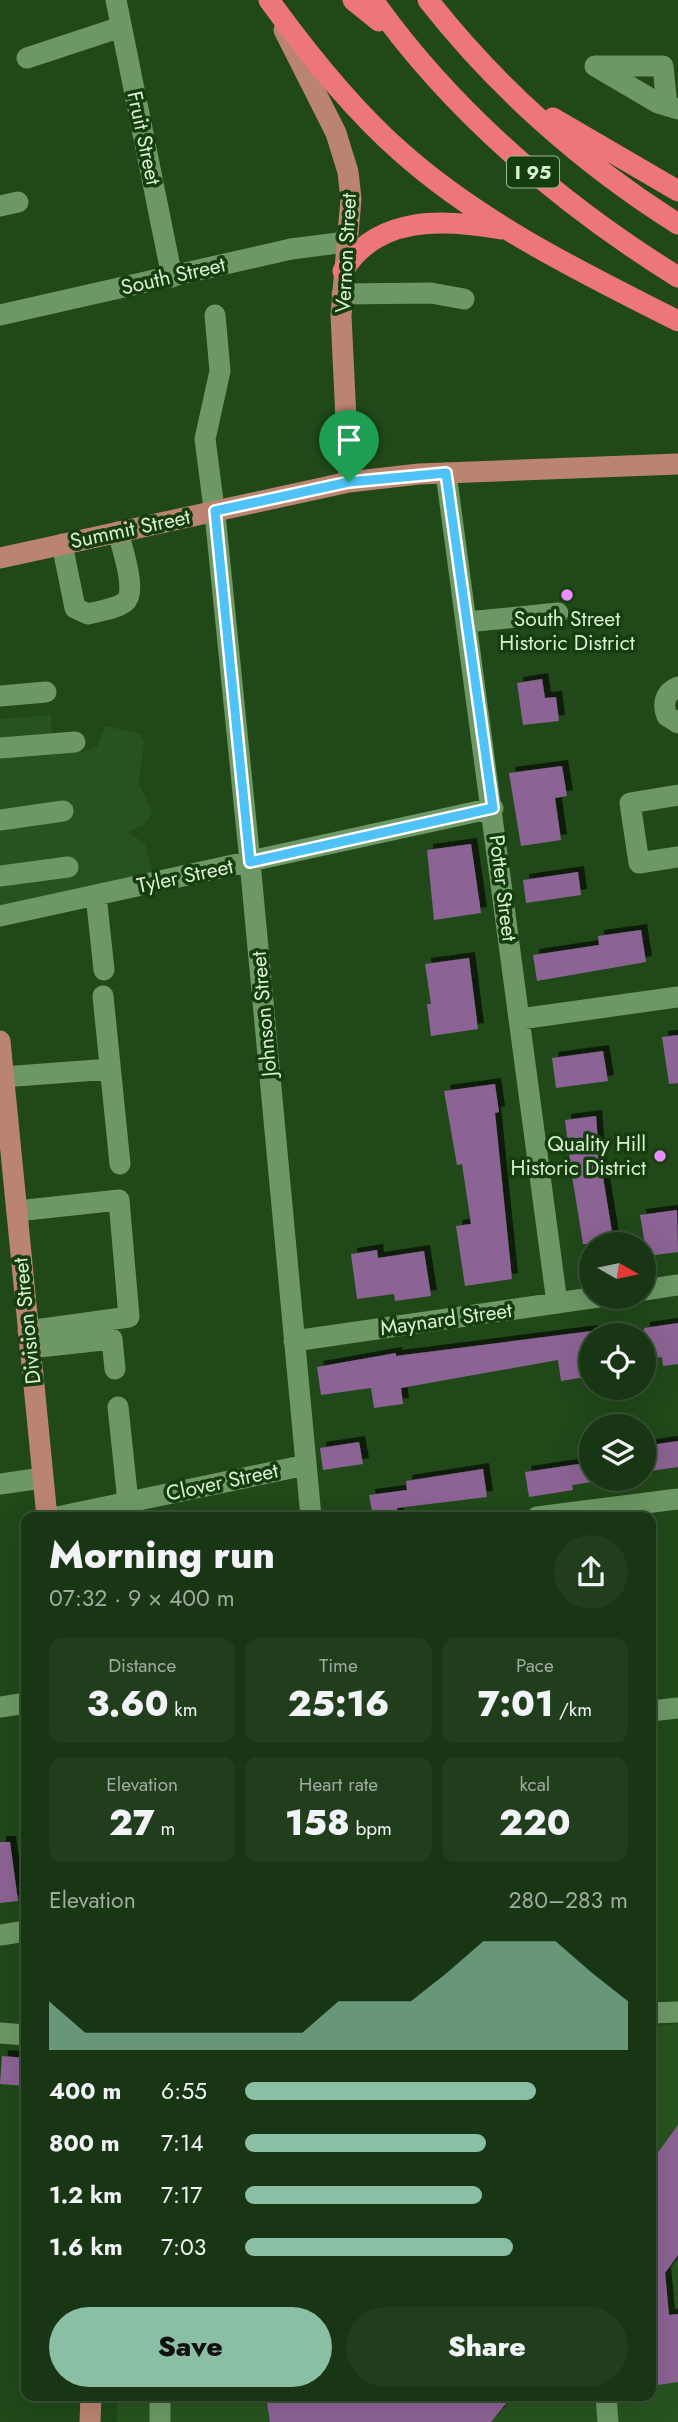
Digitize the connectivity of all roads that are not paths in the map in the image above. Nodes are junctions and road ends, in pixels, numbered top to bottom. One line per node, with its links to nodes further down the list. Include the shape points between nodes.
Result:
1 (116, 0): 6 (street, Fruit Street)
2 (268, 0): 12 (highway, via 377,130 443,186); 13 (main road, Vernon Street, via 341,144 351,199)
3 (353, 0): 7 (highway)
4 (373, 0): 7 (highway, I 95)
5 (428, 0): 9 (highway, I 95)
6 (121, 27): 8 (street); 15 (street, Fruit Street)
7 (408, 45): 16 (highway, I 95, via 522,162 606,229)
8 (27, 58)
9 (522, 102): 10 (highway); 11 (highway, I 95, via 592,163)
10 (678, 191)
11 (678, 224)
12 (510, 230): 14 (highway, via 447,222 402,227 366,243); 21 (highway)
13 (346, 242): 14 (main road, Vernon Street); 15 (street, South Street, via 291,249)
14 (343, 271): 17 (main road, Vernon Street)
15 (172, 277): 19 (street, South Street)
16 (678, 277)
17 (342, 294): 18 (street, via 431,293); 24 (main road, Vernon Street)
18 (464, 299)
19 (0, 316)
20 (215, 316): 25 (street, Johnson Street, via 219,371 205,439)
21 (678, 321)
22 (678, 464): 23 (main road, Summit Street)
23 (446, 473): 24 (main road, Summit Street); 30 (street, Potter Street)
24 (349, 482): 25 (main road, Summit Street)
25 (215, 511): 26 (main road, Summit Street); 42 (street, Johnson Street)
26 (118, 532): 27 (main road, Summit Street); 27 (street, via 130,596 126,602 88,614 75,608)
27 (62, 544): 28 (main road, Summit Street)
28 (0, 558)
29 (558, 613): 30 (street)
30 (467, 621): 38 (street, Potter Street)
31 (678, 687): 34 (street, via 668,693 664,704 667,716)
32 (46, 692): 33 (street)
33 (0, 696)
34 (678, 723)
35 (75, 742): 36 (street)
36 (0, 748)
37 (678, 795): 41 (street, via 630,803 639,863)
38 (493, 808): 42 (street, Tyler Street); 50 (street, Potter Street)
39 (63, 811): 40 (street)
40 (0, 820)
41 (678, 857)
42 (250, 862): 45 (street, Tyler Street); 61 (street, Johnson Street)
43 (68, 867): 44 (street)
44 (0, 876)
45 (96, 895): 46 (street, Tyler Street); 47 (street)
46 (0, 916)
47 (104, 970)
48 (103, 996): 52 (street)
49 (678, 997): 50 (street)
50 (520, 1020): 59 (street, Potter Street)
51 (0, 1041): 53 (main road, Division Street)
52 (110, 1069): 53 (street); 54 (street)
53 (3, 1077): 55 (main road, Division Street)
54 (120, 1164)
55 (16, 1211): 60 (main road, Division Street); 60 (street, via 119,1200 129,1317)
56 (678, 1285): 57 (street)
57 (656, 1288)
58 (579, 1300): 59 (street, Maynard Street)
59 (557, 1303): 61 (street, Maynard Street)
60 (29, 1340): 62 (street, via 112,1339); 65 (main road, Division Street)
61 (294, 1341): 64 (street, Johnson Street)
62 (115, 1369)
63 (118, 1407): 68 (street)
64 (306, 1465): 68 (street, Clover Street); 71 (street, Johnson Street)
65 (42, 1478): 66 (street); 69 (main road, Division Street)
66 (0, 1484)
67 (678, 1499): 72 (street)
68 (128, 1502): 70 (street, Clover Street)
69 (46, 1512)
70 (81, 1512)
71 (311, 1512)
72 (576, 1512)
73 (21, 1704): 74 (street)
74 (0, 1707)
75 (678, 1708): 76 (street)
76 (656, 1710)
77 (21, 1932): 78 (street)
78 (0, 1935)
79 (678, 2012): 80 (street)
80 (656, 2013)
81 (0, 2033): 82 (street)
82 (21, 2035)
83 (91, 2401): 86 (main road)
84 (160, 2401): 87 (street)
85 (606, 2401): 88 (street)
86 (90, 2422)
87 (160, 2422)
88 (608, 2422)

